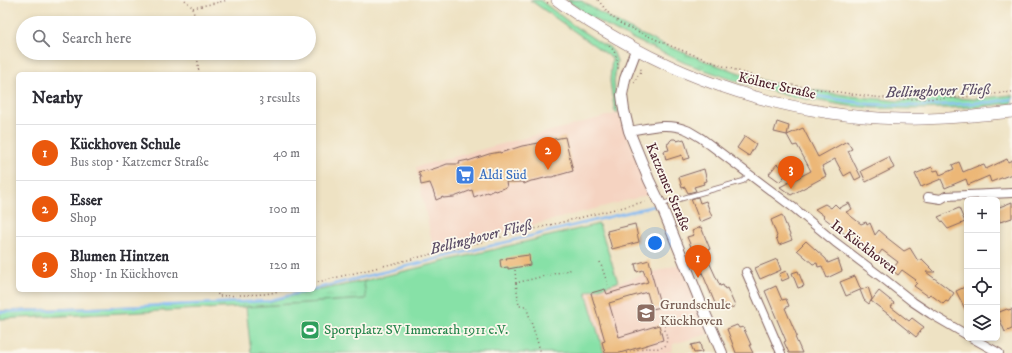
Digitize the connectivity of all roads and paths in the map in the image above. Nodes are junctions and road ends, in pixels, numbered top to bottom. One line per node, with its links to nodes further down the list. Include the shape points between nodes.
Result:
1 (185, 0): 6 (path)
2 (228, 0): 6 (path)
3 (544, 0): 5 (path)
4 (598, 0): 13 (path, via 610,15 622,24 678,49 772,82 895,99 957,98)
5 (553, 2): 9 (main road, Kölner Straße, via 566,7)
6 (193, 8): 7 (path)
7 (194, 16)
8 (606, 44): 12 (path, via 618,58)
9 (636, 50): 14 (main road, Kölner Straße, via 728,90 762,100 824,112 902,119); 15 (street, Katzemer Straße, via 624,79 622,95)
10 (198, 60): 11 (path)
11 (199, 72)
12 (618, 73)
13 (1012, 92)
14 (1012, 112)
15 (629, 131): 16 (street, In Kückhoven, via 661,126 687,130); 19 (street, Katzemer Straße)
16 (750, 175): 19 (lane, via 742,181); 30 (street, In Kückhoven, via 914,302)
17 (1012, 193): 18 (street, via 946,196 941,199)
18 (928, 197)
19 (659, 202): 24 (path); 34 (street, Katzemer Straße)
20 (600, 262): 26 (path)
21 (573, 269): 25 (path)
22 (515, 270): 25 (path)
23 (746, 272): 35 (street)
24 (316, 282)
25 (516, 283): 32 (path, via 519,306 526,306)
26 (608, 285)
27 (217, 292): 28 (path, via 218,296)
28 (274, 292)
29 (661, 316): 33 (path, via 667,337 666,344 656,349 646,348)
30 (964, 334)
31 (977, 341): 36 (street)
32 (541, 353)
33 (626, 353)
34 (722, 353)
35 (781, 353)
36 (999, 353)

